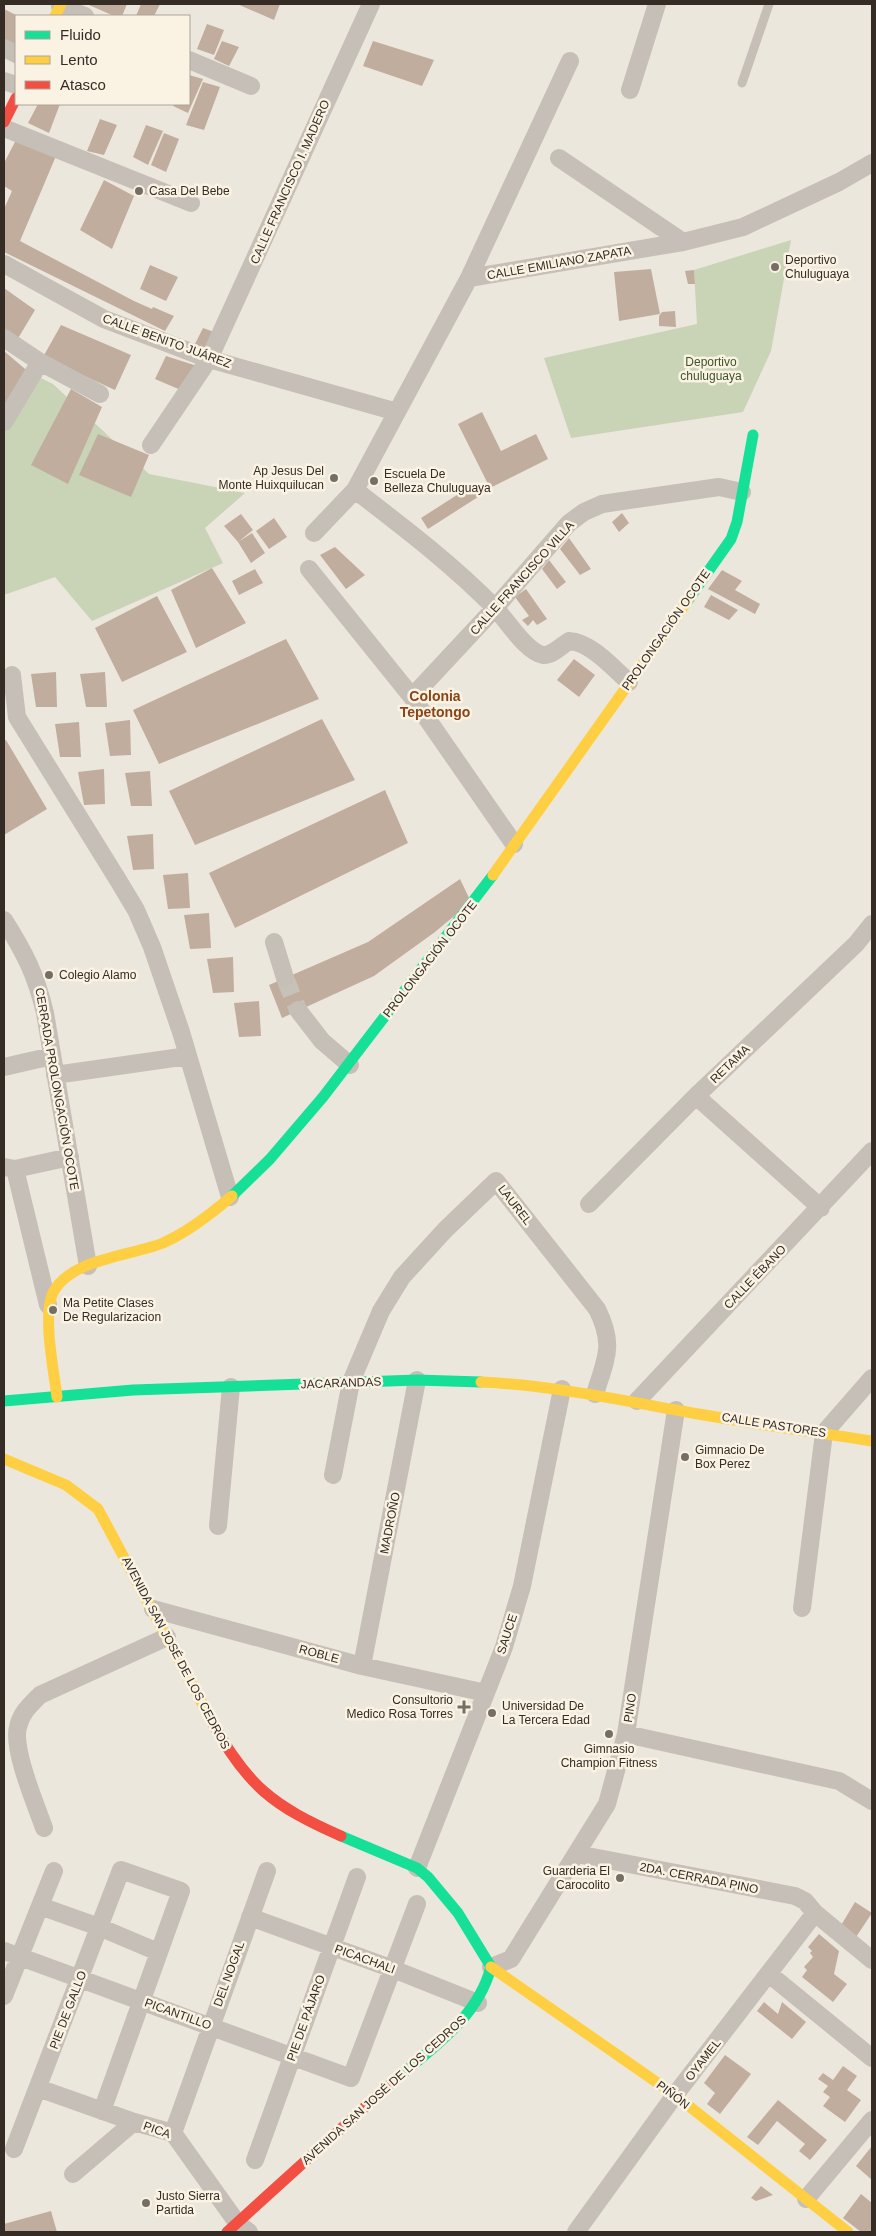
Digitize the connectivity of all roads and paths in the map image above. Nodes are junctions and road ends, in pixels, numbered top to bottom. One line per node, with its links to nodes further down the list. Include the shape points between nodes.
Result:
1 (371, 4): 20 (street, CALLE FRANCISCO I. MADERO)
2 (657, 4): 10 (street)
3 (769, 4): 8 (lane)
4 (58, 7): 5 (street)
5 (82, 15)
6 (190, 60): 9 (street)
7 (570, 61): 18 (street)
8 (742, 83)
9 (251, 86)
10 (630, 90)
11 (15, 100): 12 (street)
12 (5, 119): 15 (street)
13 (559, 158): 16 (street)
14 (872, 163): 16 (street, CALLE EMILIANO ZAPATA, via 743,227)
15 (191, 203)
16 (683, 242): 18 (street, CALLE EMILIANO ZAPATA)
17 (4, 264): 20 (street, CALLE BENITO JUÁREZ, via 104,319)
18 (469, 278): 23 (street, CALLE EMILIANO ZAPATA)
19 (4, 338): 21 (street)
20 (209, 359): 23 (street, CALLE BENITO JUÁREZ); 26 (street, CALLE FRANCISCO I. MADERO)
21 (40, 362): 22 (street); 24 (street)
22 (100, 394)
23 (397, 412): 27 (street, CALLE EMILIANO ZAPATA)
24 (4, 422)
25 (753, 435): 28 (street, PROLONGACIÓN OCOTE)
26 (152, 445)
27 (356, 490): 29 (street, CALLE EMILIANO ZAPATA); 31 (street, via 418,538)
28 (742, 492): 31 (street, CALLE FRANCISCO VILLA, via 719,487 602,504 584,512 569,523); 33 (street, PROLONGACIÓN OCOTE, via 731,539)
29 (314, 533)
30 (309, 569): 34 (street)
31 (495, 608): 33 (street, via 534,651 544,655 569,641 578,641); 34 (street, CALLE FRANCISCO VILLA)
32 (12, 675): 43 (street, via 17,717 136,910 152,947)
33 (629, 682): 35 (street, PROLONGACIÓN OCOTE)
34 (412, 697): 35 (street)
35 (514, 844): 44 (street, PROLONGACIÓN OCOTE, via 479,896)
36 (4, 920): 39 (street, CERRADA PROLONGACIÓN OCOTE)
37 (872, 924): 47 (street, RETAMA, via 856,944)
38 (274, 942): 40 (street)
39 (12, 949): 42 (street, CERRADA PROLONGACIÓN OCOTE, via 38,983)
40 (285, 978)
41 (298, 1010): 44 (street, via 322,1041)
42 (52, 1056): 45 (street); 46 (street, CERRADA PROLONGACIÓN OCOTE)
43 (188, 1056): 46 (street); 51 (street)
44 (350, 1066): 51 (street, PROLONGACIÓN OCOTE, via 270,1158)
45 (4, 1067)
46 (55, 1075): 49 (street, CERRADA PROLONGACIÓN OCOTE)
47 (696, 1096): 52 (street, RETAMA); 53 (street)
48 (872, 1151): 53 (street, CALLE ÉBANO)
49 (70, 1157): 50 (street); 54 (street, CERRADA PROLONGACIÓN OCOTE)
50 (9, 1168): 55 (street)
51 (230, 1198): 54 (street, PROLONGACIÓN OCOTE, via 189,1229 161,1243)
52 (590, 1204)
53 (820, 1208): 64 (street, CALLE ÉBANO)
54 (88, 1266): 55 (street, PROLONGACIÓN OCOTE, via 58,1285)
55 (48, 1306): 62 (street)
56 (872, 1378): 66 (street)
57 (417, 1380): 58 (street, JACARANDAS); 60 (street, JACARANDAS); 74 (street, MADROÑO)
58 (351, 1382): 59 (street, JACARANDAS); 61 (street, LAUREL, via 381,1311 402,1277 496,1181 598,1309 606,1326 608,1349); 69 (street)
59 (231, 1387): 62 (street, JACARANDAS, via 132,1390); 70 (street)
60 (562, 1389): 61 (street, JACARANDAS); 75 (street, SAUCE, via 522,1586)
61 (595, 1394): 64 (street, JACARANDAS)
62 (57, 1398): 63 (street, JACARANDAS)
63 (4, 1401)
64 (637, 1401): 65 (street, JACARANDAS)
65 (676, 1410): 66 (street, CALLE PASTORES); 76 (street, PINO)
66 (824, 1433): 67 (street, CALLE PASTORES); 71 (street)
67 (872, 1441)
68 (4, 1459): 72 (street, AVENIDA SAN JOSÉ DE LOS CEDROS, via 70,1485 85,1495 98,1509)
69 (333, 1475)
70 (218, 1526)
71 (802, 1608)
72 (153, 1609): 73 (street, AVENIDA SAN JOSÉ DE LOS CEDROS); 74 (street, ROBLE)
73 (167, 1637): 78 (street, via 40,1695 25,1710 17,1728 18,1749); 80 (street, AVENIDA SAN JOSÉ DE LOS CEDROS, via 228,1751 252,1782 300,1818)
74 (362, 1666): 75 (street, ROBLE)
75 (486, 1693): 80 (street, SAUCE)
76 (626, 1734): 77 (street, via 839,1781); 79 (street, PINO, via 607,1804)
77 (872, 1801)
78 (44, 1828)
79 (577, 1854): 86 (street, 2DA. CERRADA PINO, via 795,1896 805,1901); 93 (street, PINO, via 511,1958)
80 (417, 1868): 93 (street, AVENIDA SAN JOSÉ DE LOS CEDROS, via 428,1877 469,1929)
81 (54, 1871): 85 (street)
82 (267, 1871): 87 (street, DEL NOGAL)
83 (357, 1877): 89 (street, PIE DE PÁJARO)
84 (417, 1904): 94 (street)
85 (40, 1906): 88 (street); 91 (street)
86 (815, 1913): 92 (street, 2DA. CERRADA PINO); 95 (street, OYAMEL)
87 (250, 1917): 89 (street, PICACHALI); 100 (street, DEL NOGAL)
88 (99, 1927): 90 (street); 90 (street, PIE DE GALLO, via 121,1870 181,1891); 96 (street, PIE DE GALLO)
89 (331, 1947): 94 (street, PICACHALI); 101 (street, PIE DE PÁJARO)
90 (158, 1952): 98 (street)
91 (12, 1954): 96 (street, PICANTILLO); 97 (street)
92 (872, 1960)
93 (491, 1967): 99 (street, AVENIDA SAN JOSÉ DE LOS CEDROS); 104 (street, PIÑÓN)
94 (393, 1969): 99 (street, PICACHALI); 101 (street, PICANTILLO, via 351,2078)
95 (770, 1974): 102 (street); 104 (street, OYAMEL)
96 (80, 1978): 98 (street, PICANTILLO); 103 (street, PIE DE GALLO)
97 (4, 1996)
98 (141, 2001): 100 (street, PICANTILLO); 105 (street)
99 (478, 2003): 113 (street, AVENIDA SAN JOSÉ DE LOS CEDROS, via 438,2045 336,2131)
100 (210, 2026): 101 (street, PICANTILLO); 108 (street, DEL NOGAL)
101 (292, 2056): 110 (street, PIE DE PÁJARO)
102 (872, 2058)
103 (38, 2088): 105 (street, PICA); 109 (street, PIE DE GALLO)
104 (675, 2096): 112 (street, PIÑÓN); 114 (street, OYAMEL)
105 (102, 2111): 107 (street, PICA)
106 (872, 2120): 112 (street)
107 (134, 2122): 108 (street, PICA); 111 (street)
108 (173, 2133): 113 (street, PICA)
109 (14, 2149)
110 (255, 2160)
111 (73, 2174)
112 (806, 2199): 115 (street, PIÑÓN)
113 (238, 2229)
114 (576, 2232)
115 (848, 2232)

